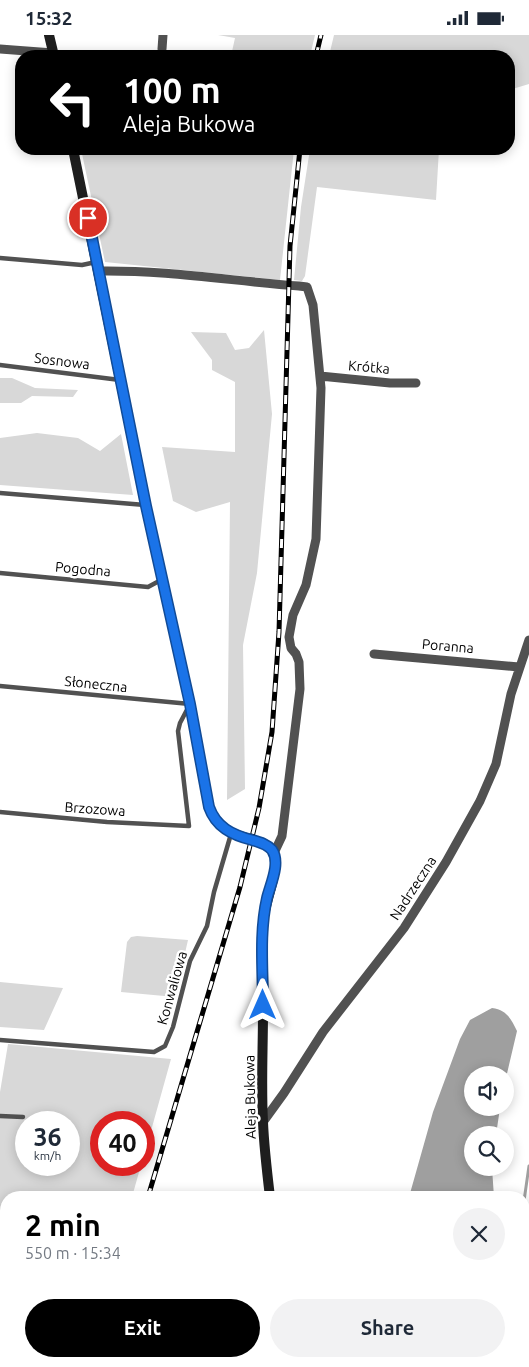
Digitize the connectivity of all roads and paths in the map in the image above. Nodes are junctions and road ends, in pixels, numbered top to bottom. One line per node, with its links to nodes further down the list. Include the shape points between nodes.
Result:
1 (49, 35): 5 (street)
2 (163, 35): 4 (street)
3 (0, 49): 6 (street)
4 (162, 49)
5 (53, 50)
6 (15, 51)
7 (74, 155): 9 (street)
8 (0, 258): 9 (lane)
9 (98, 266): 11 (street, via 307,287 313,305); 12 (street)
10 (0, 365): 12 (lane, Sosnowa)
11 (320, 376): 13 (street, Krótka); 25 (street, via 316,539 306,585 289,637 299,662 300,689 282,836)
12 (121, 380): 15 (street)
13 (416, 383)
14 (0, 493): 15 (lane)
15 (146, 506): 17 (street)
16 (0, 573): 17 (lane, Pogodna, via 148,587)
17 (162, 580): 22 (street)
18 (529, 640): 20 (street, Nadrzeczna)
19 (374, 654): 20 (street, Poranna)
20 (519, 667): 29 (street, Nadrzeczna, via 496,764 450,855 404,928 323,1033)
21 (0, 686): 22 (lane, Słoneczna)
22 (190, 704): 23 (lane, Brzozowa, via 178,731 190,826); 24 (street, via 209,807 217,822)
23 (0, 812)
24 (231, 834): 25 (street, via 265,845); 26 (lane, Konwaliowa, via 207,926 190,961 173,1027 164,1047 154,1051)
25 (274, 853): 29 (street, Aleja Bukowa, via 275,864 263,932)
26 (0, 1040)
27 (0, 1116): 28 (lane)
28 (15, 1117)
29 (263, 1122): 30 (street, Aleja Bukowa)
30 (269, 1191)

